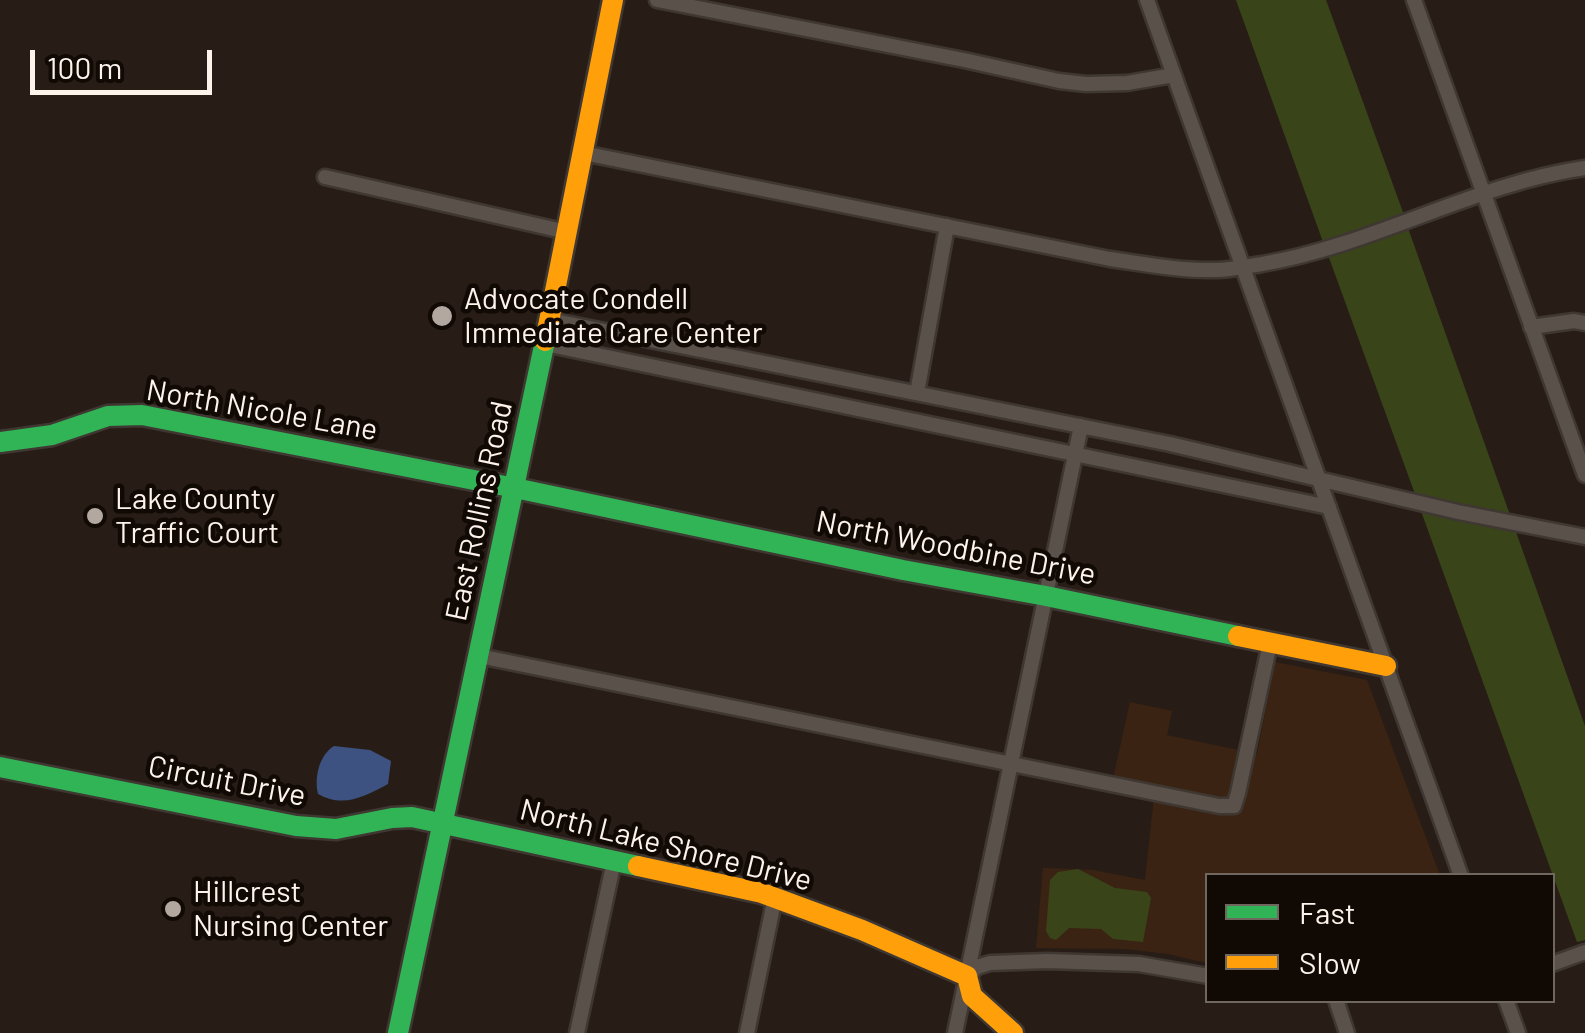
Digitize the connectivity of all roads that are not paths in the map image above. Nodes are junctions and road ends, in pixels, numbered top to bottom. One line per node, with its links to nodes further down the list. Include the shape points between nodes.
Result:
1 (613, 0): 6 (street, East Rollins Road)
2 (657, 0): 5 (street, via 1059,81 1127,83)
3 (1147, 0): 5 (street)
4 (1414, 0): 9 (street)
5 (1174, 75): 12 (street)
6 (584, 152): 10 (street); 11 (street, East Rollins Road)
7 (1585, 168): 9 (street)
8 (324, 177): 11 (street)
9 (1483, 193): 12 (street, via 1363,238); 15 (street)
10 (947, 226): 12 (street, via 1179,269); 17 (street)
11 (568, 232): 13 (street, East Rollins Road)
12 (1243, 267): 22 (street)
13 (550, 320): 16 (street, East Rollins Road); 17 (street)
14 (1585, 324): 15 (street)
15 (1532, 327): 21 (street)
16 (545, 344): 20 (street); 23 (street, East Rollins Road)
17 (916, 393): 18 (street)
18 (1080, 426): 20 (street); 22 (street)
19 (0, 442): 23 (street, North Nicole Lane, via 52,435 108,416 142,415)
20 (1074, 454): 24 (street); 26 (street)
21 (1585, 474)
22 (1318, 478): 24 (street); 25 (street)
23 (515, 488): 26 (street, North Woodbine Drive); 28 (street, East Rollins Road)
24 (1329, 508): 29 (street)
25 (1585, 537)
26 (1046, 596): 27 (street, North Woodbine Drive); 30 (street)
27 (1270, 643): 29 (street, North Woodbine Drive); 30 (street, via 1234,806)
28 (480, 656): 30 (street); 32 (street, East Rollins Road)
29 (1386, 666): 34 (street)
30 (1011, 764): 39 (street)
31 (0, 766): 32 (street, Circuit Drive, via 296,826 336,830 412,817)
32 (444, 824): 33 (street, North Lake Shore Drive); 42 (street, East Rollins Road)
33 (614, 861): 35 (street, North Lake Shore Drive); 43 (street)
34 (1461, 873)
35 (774, 897): 39 (street, North Lake Shore Drive); 44 (street)
36 (1585, 952): 37 (street)
37 (1555, 963)
38 (1205, 975): 39 (street, via 1139,964 1048,961 990,963)
39 (967, 976): 45 (street); 46 (street, via 972,996)
40 (1337, 1003): 47 (street)
41 (1507, 1003): 48 (street)
42 (398, 1033)
43 (577, 1033)
44 (747, 1033)
45 (955, 1033)
46 (1013, 1033)
47 (1347, 1033)
48 (1518, 1033)

